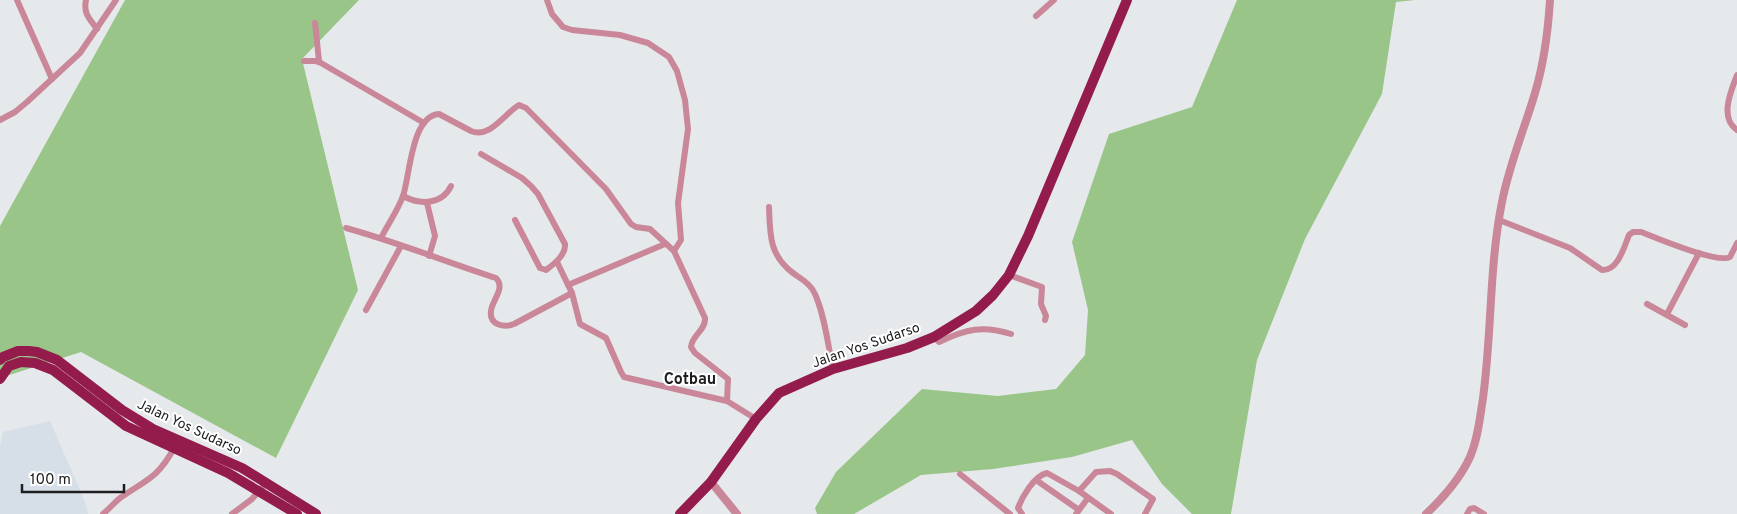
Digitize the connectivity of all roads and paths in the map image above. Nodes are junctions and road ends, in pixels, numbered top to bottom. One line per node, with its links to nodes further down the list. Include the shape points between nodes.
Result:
1 (17, 0): 14 (street)
2 (86, 0): 10 (street, via 85,12)
3 (116, 0): 10 (street)
4 (547, 0): 30 (street, via 552,14 563,27 620,35 648,43 669,58 677,71 686,100 688,129 678,203 681,240)
5 (1054, 0): 8 (street)
6 (1127, 0): 34 (highway, Jalan Yos Sudarso)
7 (1550, 0): 24 (street, via 1543,60 1508,176)
8 (1036, 16)
9 (315, 23): 12 (street)
10 (97, 29): 14 (street, via 80,53)
11 (304, 61): 12 (street)
12 (319, 61): 16 (street)
13 (1737, 75): 17 (street, via 1728,117)
14 (52, 79): 15 (street, via 21,108)
15 (0, 120)
16 (424, 123): 20 (street, via 416,140); 28 (street, via 429,117 439,114 477,134 488,130 517,105 522,105 606,189 631,224 650,230)
17 (1737, 130)
18 (481, 154): 33 (street, via 522,178 538,194 566,244)
19 (451, 186): 21 (street, via 446,196)
20 (403, 196): 21 (street); 26 (street)
21 (427, 203): 32 (street, via 435,236)
22 (769, 207): 45 (street, via 772,247 785,266 807,283 815,294)
23 (515, 220): 33 (street, via 540,268 546,270)
24 (1499, 220): 31 (street, via 1570,248 1602,270 1614,265 1629,235 1637,232); 67 (street, via 1485,378 1475,441 1458,477)
25 (346, 228): 26 (street)
26 (381, 238): 29 (street)
27 (1737, 242): 31 (street, via 1727,259)
28 (666, 244): 30 (street); 35 (street)
29 (401, 246): 32 (street); 38 (street)
30 (674, 251): 47 (street, via 705,318 704,327 692,340 691,347 728,379)
31 (1699, 253): 39 (street)
32 (428, 256): 36 (street, via 498,280 499,291 491,311 500,326 514,324)
33 (557, 262): 35 (street)
34 (1009, 275): 40 (street, via 1042,287 1041,304); 43 (highway, Jalan Yos Sudarso, via 976,311)
35 (568, 285): 36 (street)
36 (572, 293): 47 (street, via 580,324 606,338 624,377)
37 (1647, 304): 39 (street)
38 (366, 310)
39 (1667, 314): 41 (street)
40 (1045, 320)
41 (1685, 325)
42 (1011, 334): 43 (street, via 982,329 939,342)
43 (934, 337): 45 (highway, Jalan Yos Sudarso)
44 (0, 360): 53 (highway, Jalan Yos Sudarso, via 3,356 29,350 57,360 122,410 153,429 235,464)
45 (833, 369): 48 (highway, Jalan Yos Sudarso, via 779,393)
46 (0, 379): 49 (highway, Jalan Yos Sudarso, via 14,363 35,363 52,370 116,420)
47 (728, 401): 48 (street)
48 (756, 419): 52 (highway, Jalan Yos Sudarso)
49 (174, 448): 53 (highway, Jalan Yos Sudarso); 57 (street, via 152,478 119,499)
50 (960, 474): 63 (street)
51 (1036, 480): 54 (street, via 1047,472); 56 (street); 64 (street, via 1018,506)
52 (711, 482): 61 (highway, Jalan Yos Sudarso); 62 (street)
53 (262, 487): 58 (street); 59 (highway, Jalan Yos Sudarso); 60 (highway, Jalan Yos Sudarso)
54 (1079, 491): 55 (street); 66 (street, via 1096,472 1110,471 1153,499)
55 (1088, 498): 56 (street); 65 (street)
56 (1077, 512)
57 (103, 514)
58 (232, 514)
59 (296, 514)
60 (316, 514)
61 (680, 514)
62 (737, 514)
63 (1010, 514)
64 (1022, 514)
65 (1111, 514)
66 (1144, 514)
67 (1426, 514)
68 (1467, 514): 69 (street, via 1474,508)
69 (1484, 514)

